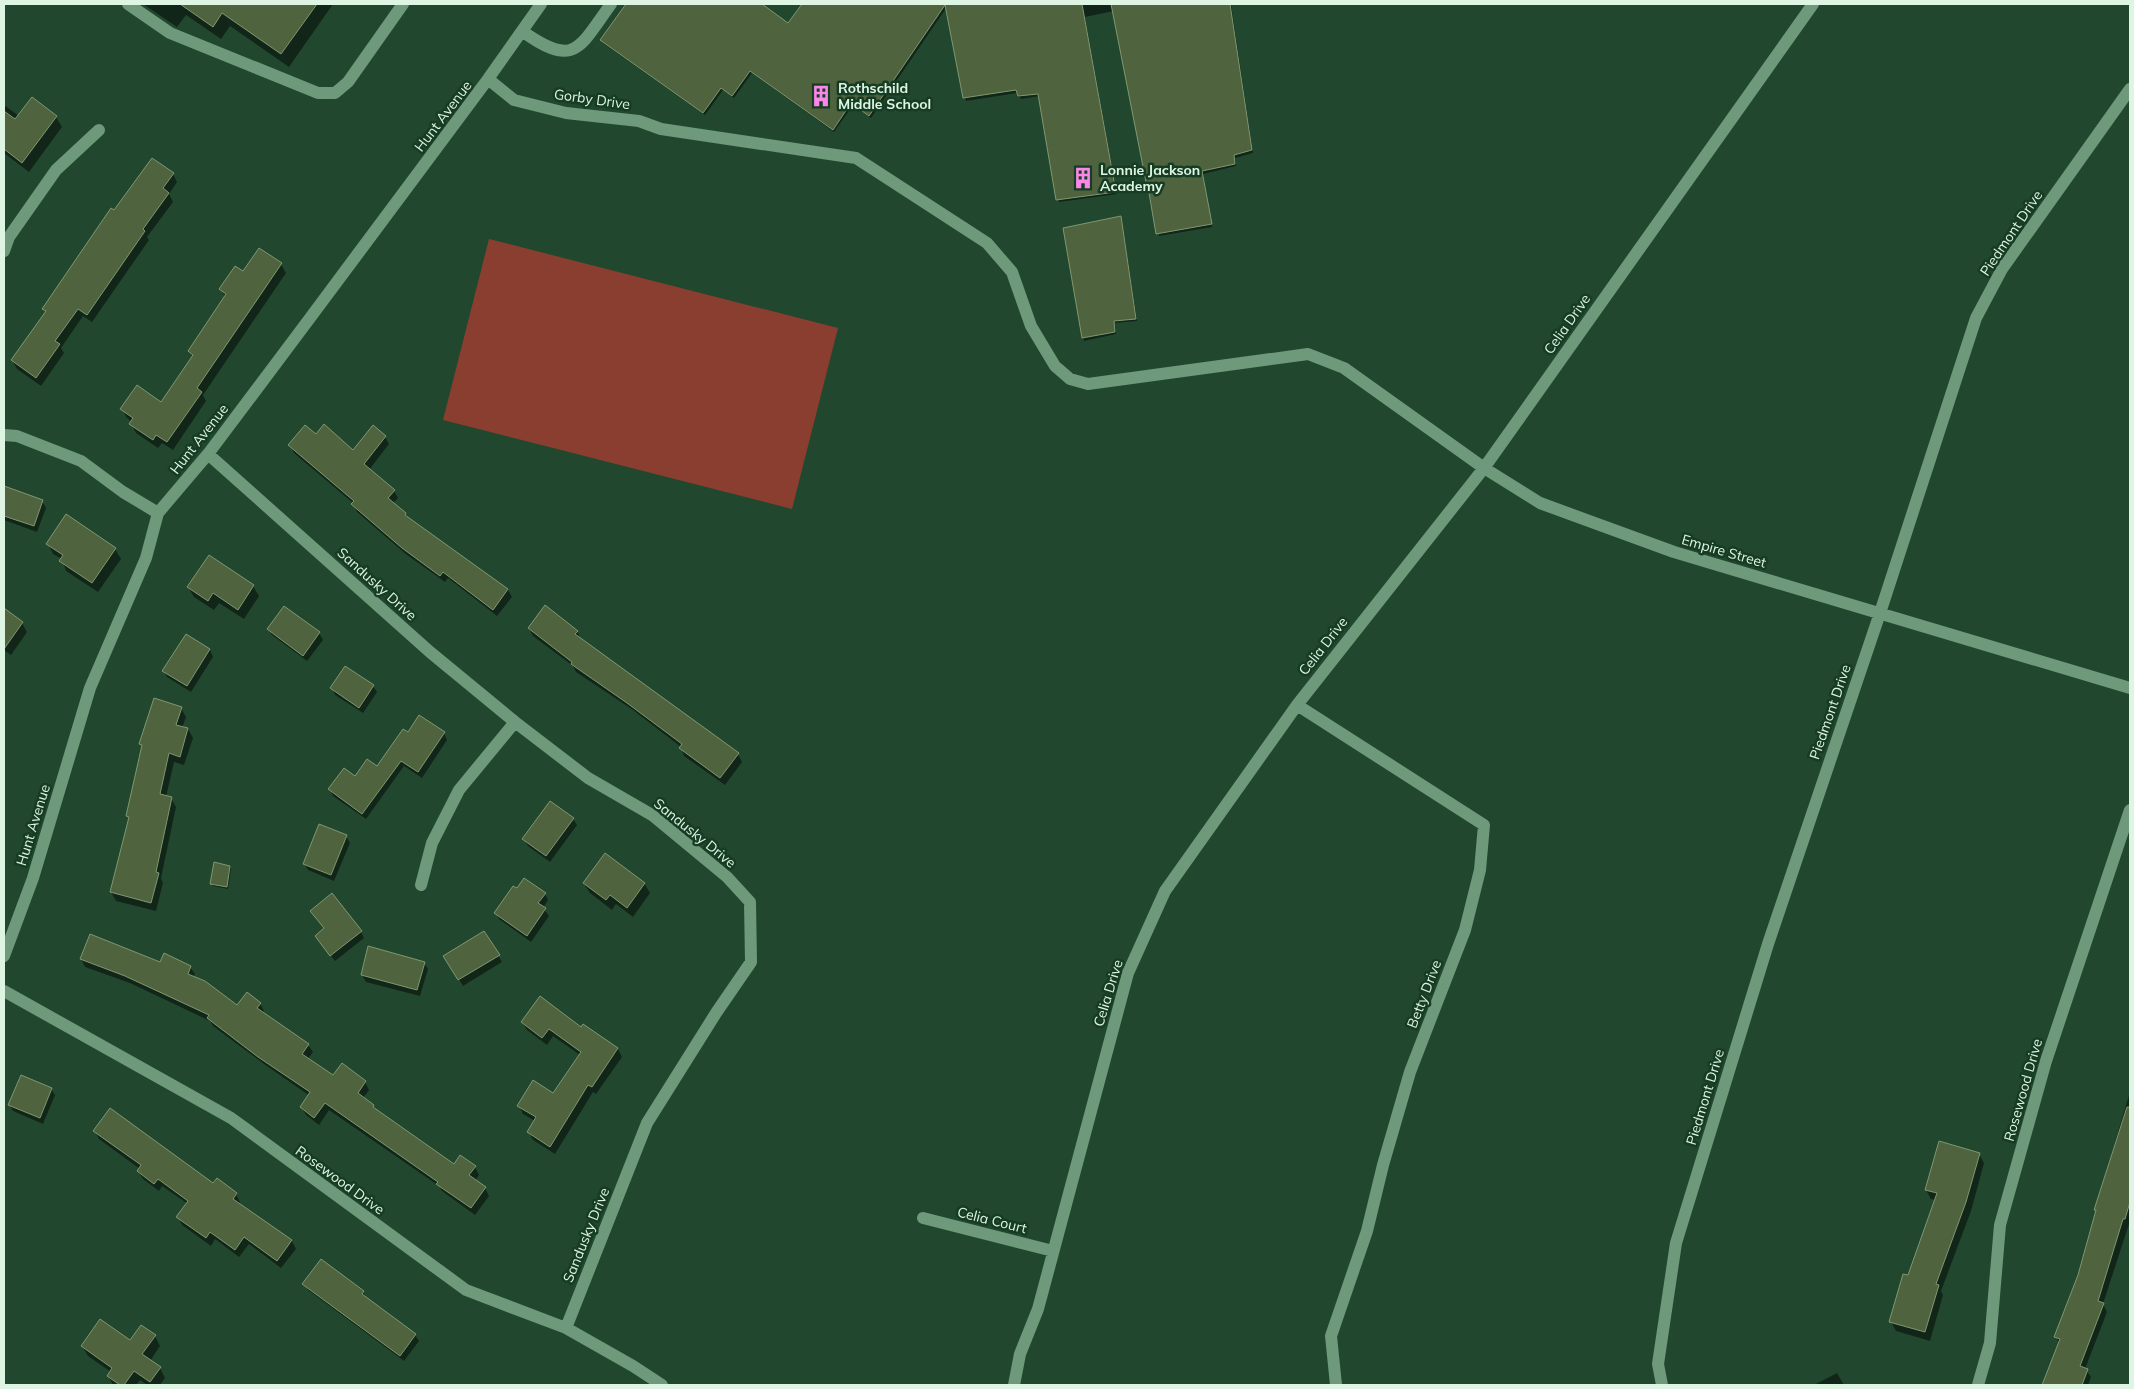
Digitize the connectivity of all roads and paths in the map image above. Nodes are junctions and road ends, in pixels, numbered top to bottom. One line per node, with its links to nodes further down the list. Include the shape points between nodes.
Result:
1 (128, 4): 2 (street, via 170,33 318,93 334,92 348,82)
2 (402, 4)
3 (541, 4): 6 (street, Hunt Avenue)
4 (611, 4): 6 (street, via 581,44 568,51 550,48)
5 (1813, 4): 15 (street, Celia Drive)
6 (522, 31): 7 (street, Hunt Avenue)
7 (488, 79): 12 (street, Gorby Drive, via 514,100 566,113 639,121 661,129 856,158 987,243 1012,272 1031,326 1054,366 1070,379 1088,384 1308,354); 14 (street, Hunt Avenue)
8 (2130, 89): 17 (street, Piedmont Drive, via 2002,269 1976,318)
9 (99, 130): 10 (street, via 56,170)
10 (6, 234): 11 (street)
11 (4, 251)
12 (1344, 368): 15 (street, Empire Street)
13 (4, 434): 16 (street, via 81,461)
14 (208, 454): 16 (street, Hunt Avenue); 20 (street, Sandusky Drive)
15 (1484, 468): 17 (street, Empire Street, via 1540,503 1674,552); 19 (street, Celia Drive)
16 (158, 513): 23 (street, Hunt Avenue, via 146,558 90,688 33,878)
17 (1880, 612): 18 (street, Empire Street); 31 (street, Piedmont Drive, via 1768,944 1676,1243 1658,1364)
18 (2130, 688)
19 (1297, 705): 26 (street, Celia Drive, via 1165,891 1128,973); 30 (street, Betty Drive, via 1484,825 1480,870 1465,930 1410,1072 1366,1231 1331,1336)
20 (515, 722): 22 (street, via 459,790 432,843); 27 (street, Sandusky Drive, via 588,778 652,815 727,877 750,902 751,962 647,1123)
21 (2130, 810): 32 (street, Rosewood Drive, via 2046,1061 2000,1225 1990,1343)
22 (421, 885)
23 (4, 956)
24 (4, 991): 27 (street, Rosewood Drive, via 230,1118 466,1290)
25 (923, 1218): 26 (street, Celia Court)
26 (1053, 1251): 29 (street, Celia Drive, via 1038,1309 1020,1354)
27 (566, 1328): 28 (street, Rosewood Drive)
28 (662, 1385)
29 (1014, 1385)
30 (1336, 1385)
31 (1662, 1385)
32 (1978, 1385)

